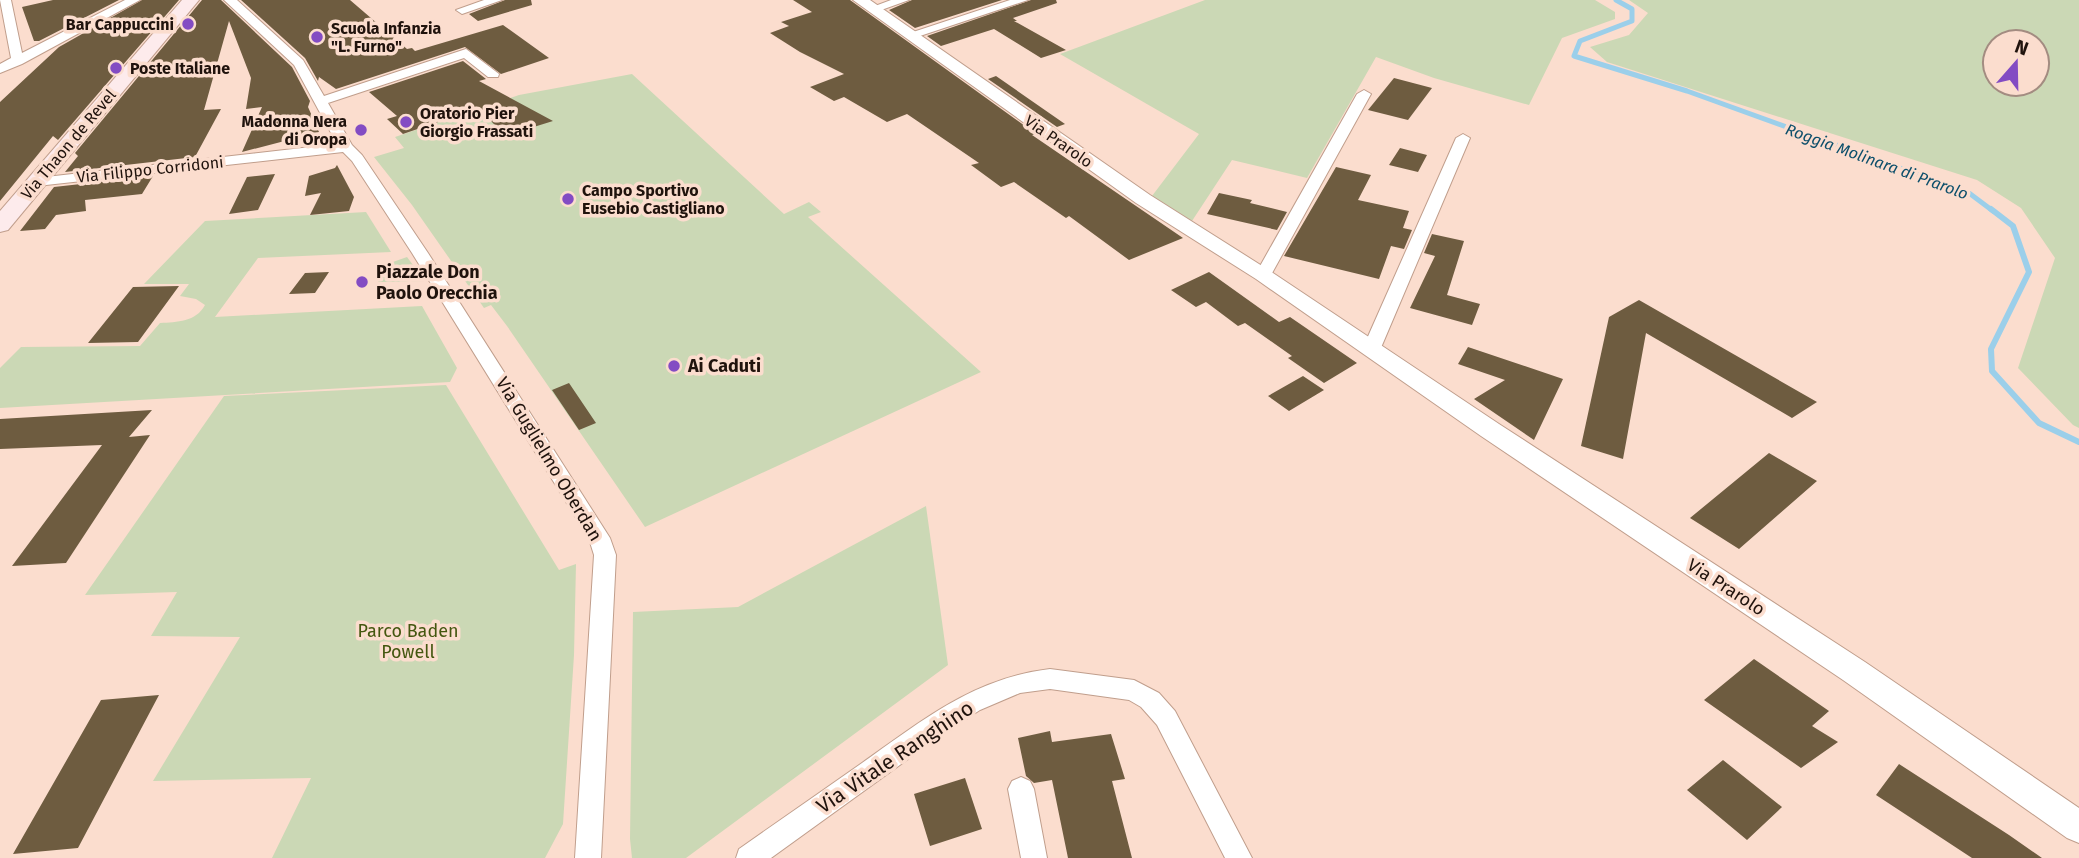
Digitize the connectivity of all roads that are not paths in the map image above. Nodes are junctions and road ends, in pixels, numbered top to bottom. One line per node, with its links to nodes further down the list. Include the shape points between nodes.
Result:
1 (5, 0): 11 (street)
2 (134, 0): 11 (street)
3 (191, 0): 18 (main road, Via Thaon de Revel)
4 (230, 0): 15 (street, Via Guglielmo Oberdan, via 299,63)
5 (496, 0): 9 (street)
6 (903, 0): 8 (street)
7 (1022, 0): 10 (street)
8 (867, 4): 10 (street, Via Prarolo)
9 (462, 10)
10 (909, 35): 20 (street, Via Prarolo, via 1143,199)
11 (18, 61): 12 (street)
12 (0, 69)
13 (493, 74): 15 (street, via 466,53)
14 (1364, 94): 20 (street)
15 (321, 101): 17 (street, Via Guglielmo Oberdan)
16 (1463, 138): 21 (street)
17 (346, 147): 18 (street, Via Filippo Corridoni); 24 (street, Via Guglielmo Oberdan, via 420,253 599,538 605,555)
18 (37, 182): 19 (main road, Via Thaon de Revel)
19 (0, 225)
20 (1263, 275): 21 (street, Via Prarolo)
21 (1371, 350): 23 (street, Via Prarolo, via 1843,663)
22 (1021, 789): 26 (street)
23 (2079, 827)
24 (588, 858)
25 (749, 858): 27 (street, Via Vitale Ranghino, via 971,703 1018,683 1050,679 1135,690 1150,700 1166,718)
26 (1034, 858)
27 (1239, 858)

